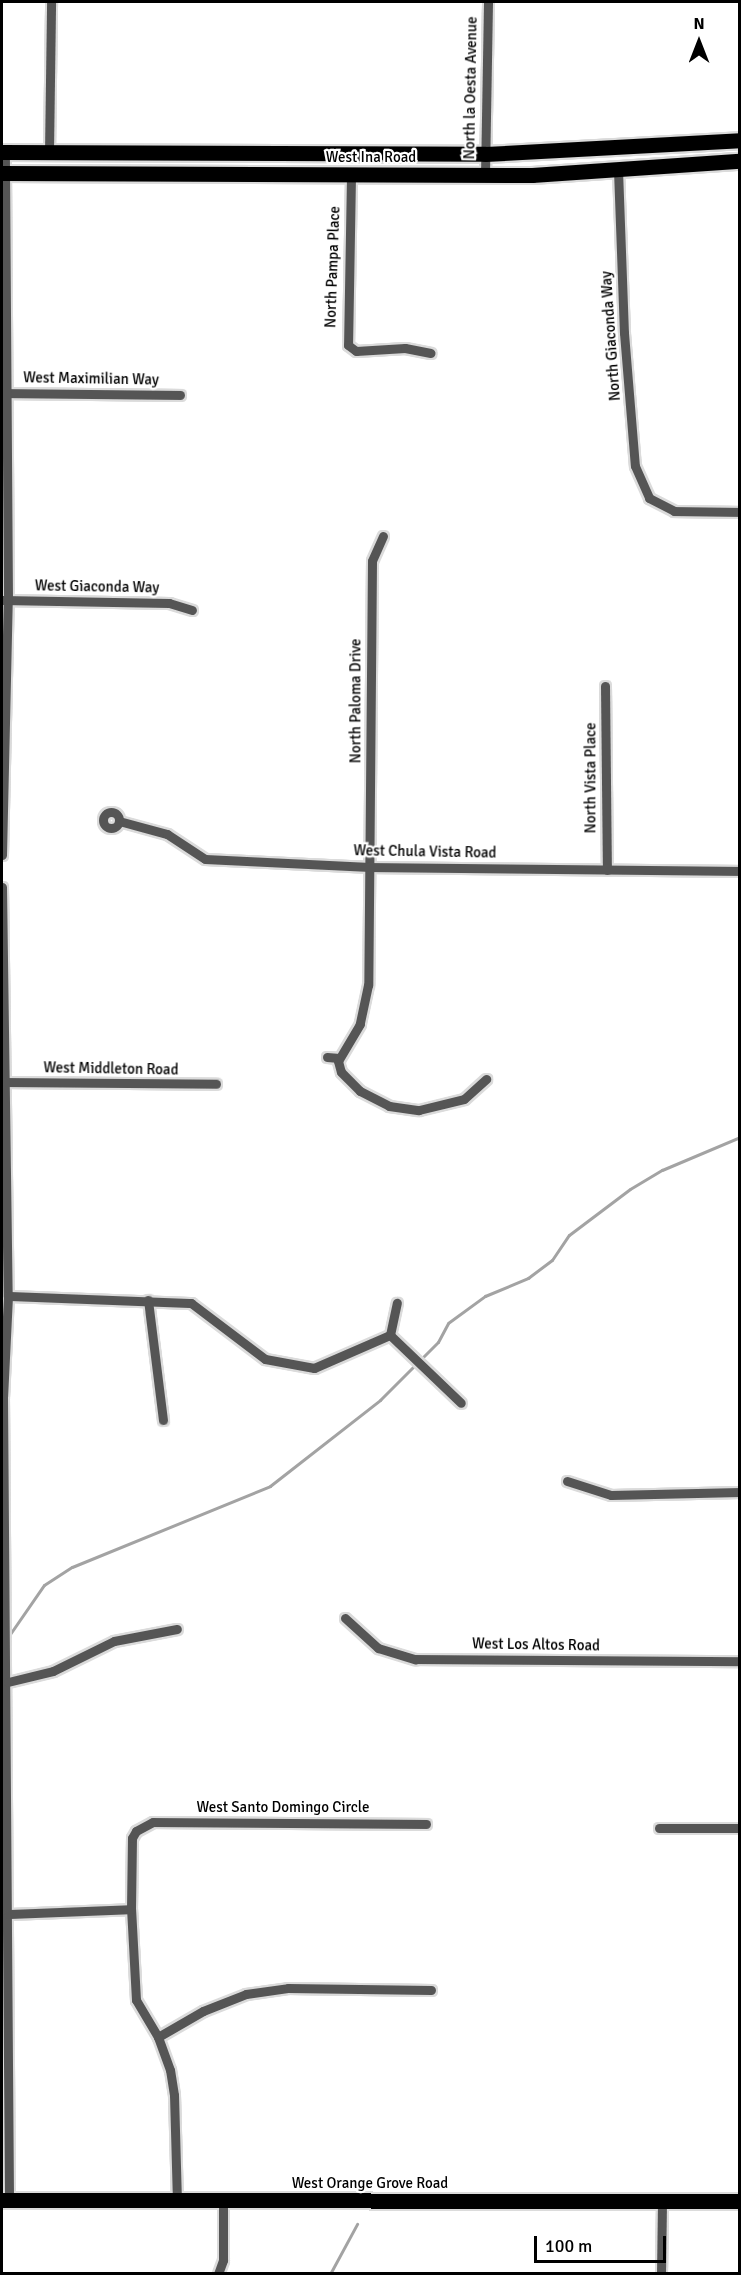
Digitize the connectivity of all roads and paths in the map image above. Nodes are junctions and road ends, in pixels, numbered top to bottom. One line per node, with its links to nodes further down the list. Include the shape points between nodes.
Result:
1 (51, 2): 5 (street)
2 (488, 2): 6 (street, North la Oesta Avenue)
3 (740, 140): 6 (main road, West Ina Road)
4 (3, 152): 5 (main road, West Ina Road); 9 (street)
5 (49, 152): 6 (main road, West Ina Road)
6 (485, 154): 10 (street, North la Oesta Avenue)
7 (740, 161): 8 (main road, West Ina Road)
8 (618, 170): 10 (main road, West Ina Road); 15 (street, North Giaconda Way, via 624,333 635,466 649,498 674,511)
9 (4, 173): 11 (main road, West Ina Road); 13 (street)
10 (485, 175): 11 (main road, West Ina Road)
11 (351, 176): 12 (street, North Pampa Place, via 348,345 356,351 405,348)
12 (431, 353)
13 (3, 393): 14 (street, West Maximilian Way); 17 (street)
14 (180, 395)
15 (740, 512)
16 (383, 536): 22 (street, North Paloma Drive, via 372,561)
17 (5, 600): 18 (street, West Giaconda Way, via 169,603); 21 (street)
18 (192, 610)
19 (605, 686): 23 (street, North Vista Place)
20 (119, 821): 22 (street, West Chula Vista Road, via 167,834 205,859)
21 (2, 855)
22 (370, 867): 23 (street, West Chula Vista Road); 27 (street, North Paloma Drive, via 368,985 360,1024)
23 (607, 870): 24 (street, West Chula Vista Road)
24 (740, 871)
25 (2, 887): 29 (street)
26 (327, 1057): 27 (street)
27 (339, 1058): 28 (street, via 341,1072 360,1090 389,1106 419,1110 464,1099)
28 (486, 1079)
29 (6, 1082): 30 (street, West Middleton Road); 31 (street)
30 (216, 1084)
31 (8, 1296): 32 (street); 35 (street)
32 (148, 1300): 34 (street, via 191,1303 265,1359 314,1368); 37 (street)
33 (397, 1303): 34 (street)
34 (390, 1335): 36 (street)
35 (2, 1397): 40 (street)
36 (461, 1403)
37 (163, 1420)
38 (567, 1481): 39 (street, via 610,1495)
39 (740, 1492)
40 (3, 1578): 44 (street)
41 (345, 1618): 43 (street, West Los Altos Road, via 378,1648 415,1659)
42 (177, 1629): 44 (street, via 114,1641 52,1671)
43 (740, 1661)
44 (8, 1682): 48 (street)
45 (426, 1824): 49 (street, West Santo Domingo Circle, via 138,1822 132,1838)
46 (659, 1828): 47 (street)
47 (740, 1828)
48 (3, 1856): 50 (street)
49 (131, 1909): 50 (street); 53 (street, via 136,2000)
50 (8, 1914): 52 (street)
51 (431, 1990): 53 (street, via 288,1988 246,1994 203,2011)
52 (5, 2024): 54 (street)
53 (158, 2037): 56 (street, via 174,2095)
54 (5, 2200): 56 (main road, West Orange Grove Road)
55 (740, 2201): 58 (main road, West Orange Grove Road)
56 (177, 2202): 57 (main road, West Orange Grove Road)
57 (223, 2202): 58 (main road, West Orange Grove Road); 59 (street, via 223,2260)
58 (662, 2203): 60 (street)
59 (218, 2274)
60 (661, 2274)

